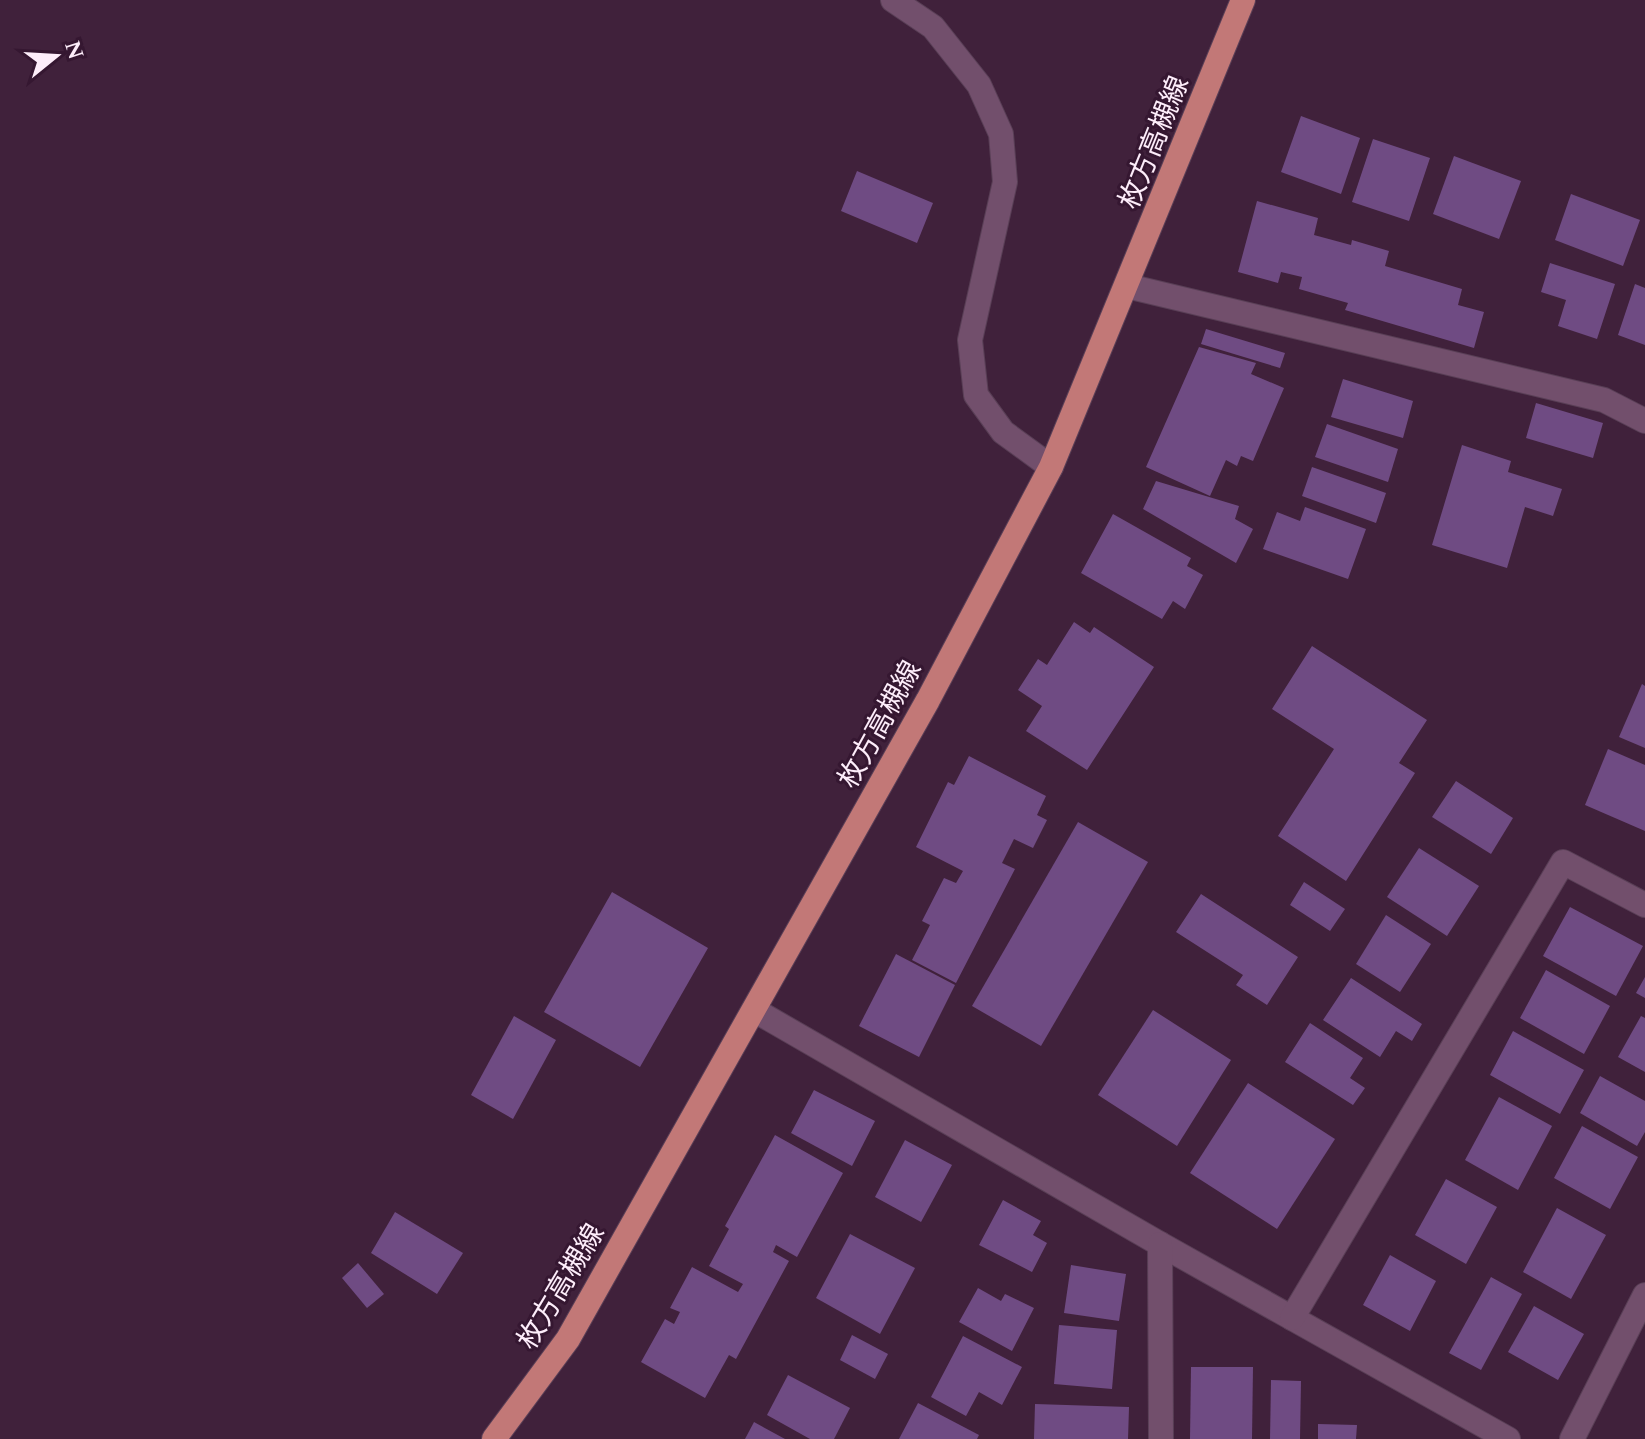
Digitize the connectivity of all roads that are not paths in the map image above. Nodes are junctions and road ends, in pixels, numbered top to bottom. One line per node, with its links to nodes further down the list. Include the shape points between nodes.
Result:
1 (893, 0): 5 (street, via 933,27 979,85 1001,134 1005,182 970,340 976,395 1003,432)
2 (1243, 0): 3 (main road, 枚方高槻線)
3 (1127, 286): 4 (street, via 1604,400); 5 (main road, 枚方高槻線)
4 (1645, 421)
5 (1051, 467): 7 (main road, 枚方高槻線)
6 (1645, 905): 10 (street, via 1563,862)
7 (754, 1010): 8 (street); 11 (main road, 枚方高槻線, via 568,1339)
8 (1160, 1244): 10 (street); 12 (street)
9 (1645, 1295): 14 (street)
10 (1292, 1318): 13 (street)
11 (494, 1439)
12 (1161, 1439)
13 (1508, 1439)
14 (1572, 1439)

